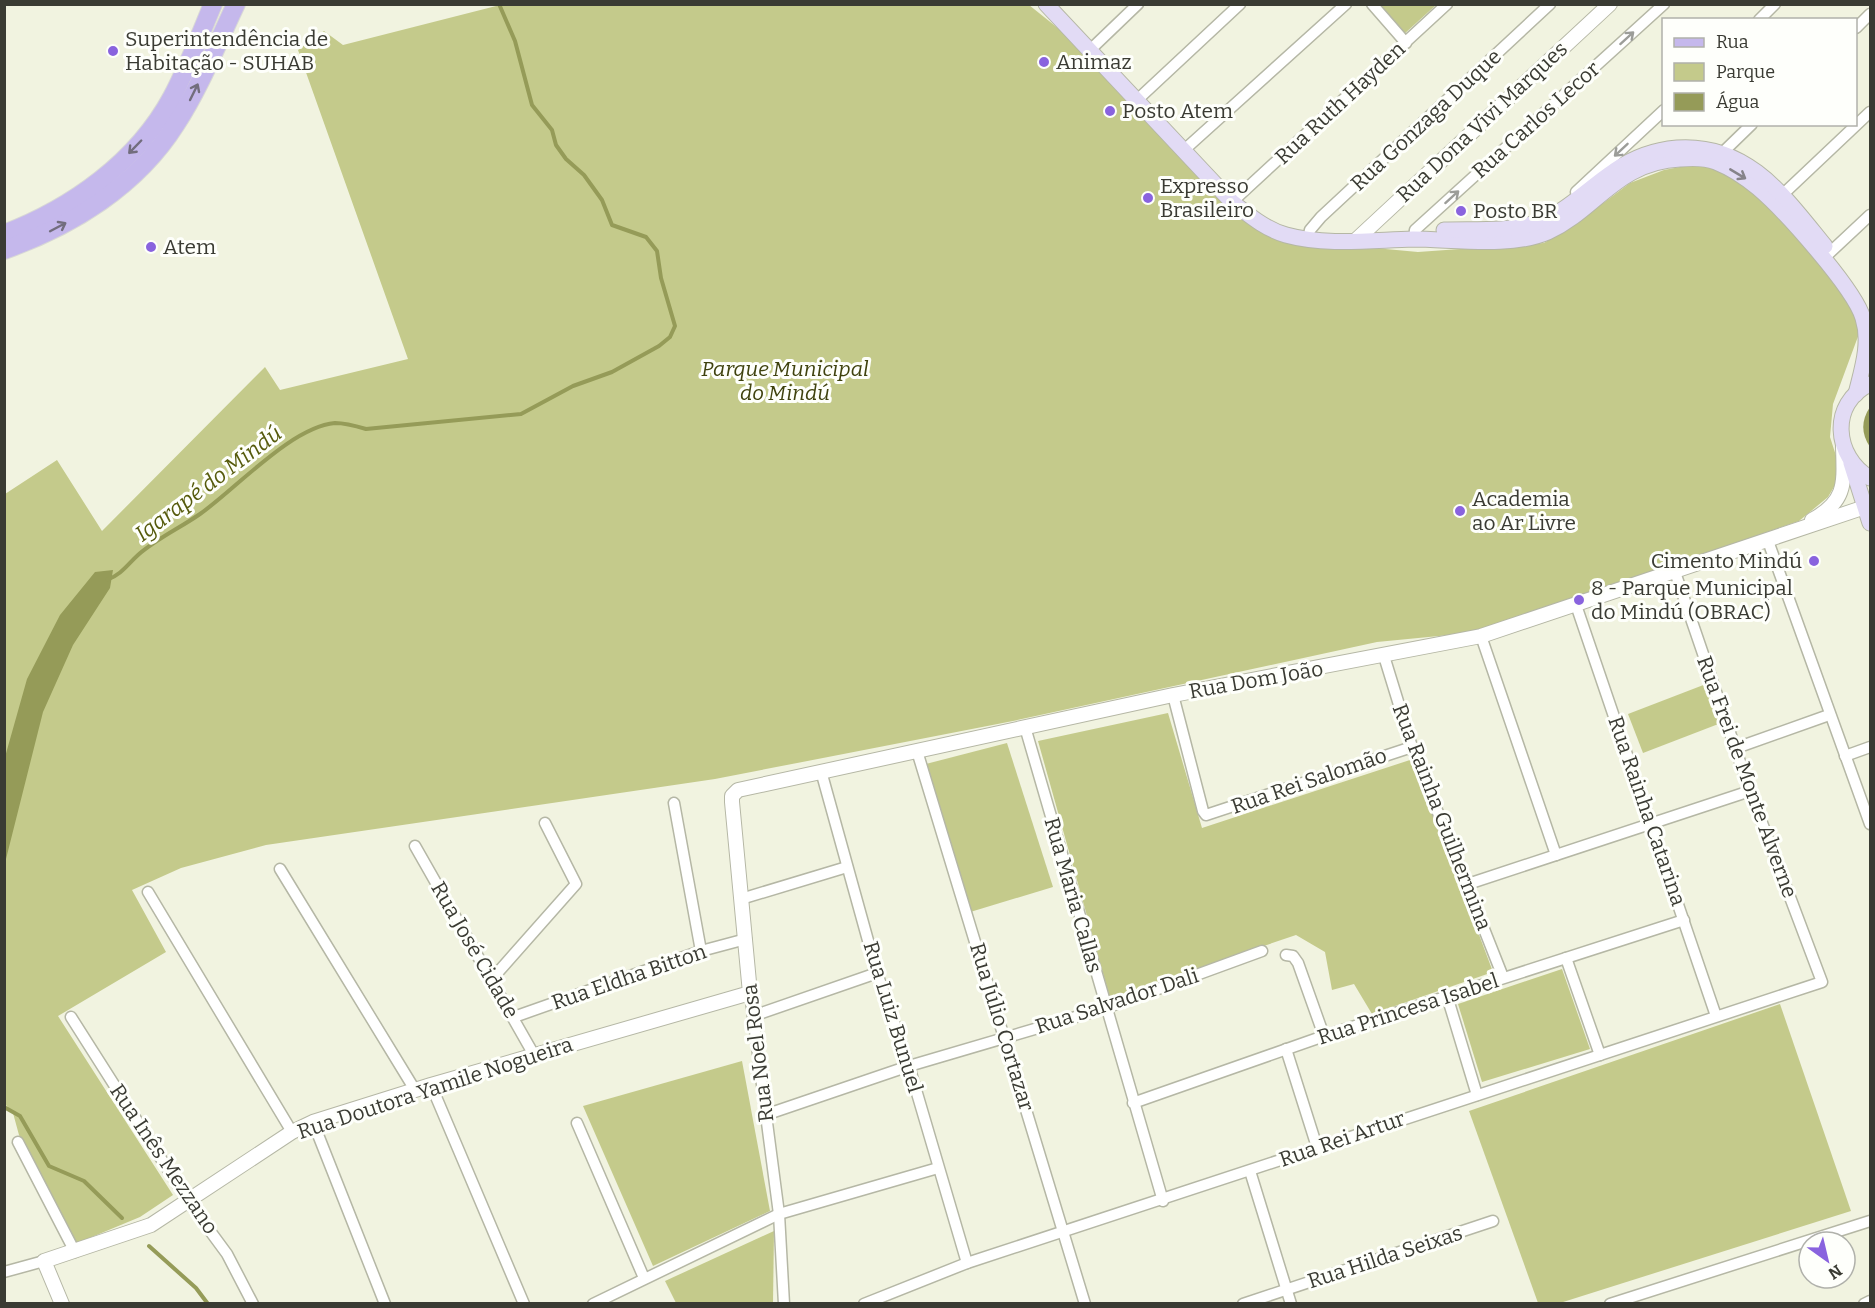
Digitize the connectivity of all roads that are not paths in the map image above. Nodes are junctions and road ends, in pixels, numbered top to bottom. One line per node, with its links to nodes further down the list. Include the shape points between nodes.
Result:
1 (213, 4): 31 (main road, one-way to 31, via 172,97 139,143 76,199 50,215)
2 (236, 4): 36 (main road, one-way to 2, via 84,214 119,188 157,149 191,98)
3 (1046, 4): 18 (main road)
4 (1058, 4): 18 (main road)
5 (1138, 4): 18 (street)
6 (1240, 4): 19 (street)
7 (1346, 4): 25 (street)
8 (1372, 4): 17 (street)
9 (1447, 4): 17 (street, Rua Ruth Hayden)
10 (1550, 4): 33 (street, Rua Gonzaga Duque)
11 (1610, 4): 35 (street, Rua Dona Vivi Marques)
12 (1664, 4): 34 (street, Rua Carlos Lecor, one-way to 12)
13 (1775, 4): 15 (street)
14 (1870, 14): 16 (street)
15 (1761, 18)
16 (1857, 27)
17 (1406, 43): 28 (street, Rua Ruth Hayden)
18 (1092, 48): 19 (main road)
19 (1139, 98): 25 (main road)
20 (1662, 112): 30 (street, one-way to 30)
21 (1870, 112): 22 (street)
22 (1857, 124)
23 (1750, 126): 26 (street)
24 (1855, 126): 27 (street)
25 (1186, 148): 28 (main road)
26 (1718, 157): 27 (main road, via 1748,166); 30 (main road, via 1689,147 1637,157); 32 (main road, via 1658,162 1636,169)
27 (1778, 199): 37 (main road)
28 (1235, 200): 33 (main road, via 1260,216)
29 (1870, 215): 37 (street)
30 (1549, 218): 32 (street); 34 (main road, via 1521,227)
31 (7, 231)
32 (1545, 233): 34 (main road, via 1500,240)
33 (1309, 235): 35 (main road)
34 (1415, 235): 35 (main road)
35 (1360, 236)
36 (4, 250)
37 (1827, 256): 38 (main road)
38 (1868, 312): 40 (main road, via 1866,351)
39 (1870, 384): 40 (main road)
40 (1856, 393): 41 (main road, via 1841,424)
41 (1843, 446): 42 (main road); 46 (street, Rua Dom João, via 1840,497 1821,515)
42 (1851, 462): 43 (main road); 44 (main road)
43 (1870, 478)
44 (1868, 506): 45 (main road); 46 (street, Rua Dom João)
45 (1870, 523)
46 (1775, 539): 47 (street, Rua Dom João); 52 (street)
47 (1675, 572): 48 (street, Rua Dom João); 56 (street, Rua Frei de Monte Alverne)
48 (1576, 606): 49 (street, Rua Dom João); 64 (street, Rua Rainha Catarina)
49 (1481, 636): 50 (street, Rua Dom João); 67 (street)
50 (1384, 656): 51 (street, Rua Dom João); 54 (street, Rua Rainha Guilhermina)
51 (1173, 695): 53 (street, Rua Dom João); 54 (street, Rua Rei Salomão, via 1206,815)
52 (1829, 715): 56 (street); 58 (street)
53 (1025, 727): 57 (street, Rua Dom João); 85 (street, Rua Maria Callas)
54 (1412, 747): 70 (street, Rua Rainha Guilhermina)
55 (1870, 747): 58 (street)
56 (1736, 748): 60 (street, Rua Frei de Monte Alverne)
57 (917, 751): 59 (street, Rua Dom João); 91 (street, Rua Júlio Cortazar)
58 (1845, 756): 65 (street)
59 (821, 771): 61 (street, Rua Dom João, via 746,787 732,796); 68 (street, Rua Luiz Bunuel)
60 (1750, 791): 64 (street); 82 (street, Rua Frei de Monte Alverne)
61 (732, 802): 72 (street, Rua Noel Rosa)
62 (674, 803): 75 (street)
63 (545, 822): 81 (street, via 576,884)
64 (1652, 824): 67 (street); 73 (street, Rua Rainha Catarina)
65 (1870, 824)
66 (415, 846): 81 (street, Rua José Cidade)
67 (1556, 855): 70 (street)
68 (847, 867): 72 (street); 79 (street, Rua Luiz Bunuel)
69 (280, 869): 97 (street)
70 (1465, 885): 80 (street, Rua Rainha Guilhermina)
71 (148, 892): 103 (street)
72 (741, 899): 74 (street, Rua Noel Rosa)
73 (1684, 920): 78 (street, Rua Princesa Isabel); 87 (street, Rua Rainha Catarina)
74 (746, 939): 75 (street, Rua Eldha Bitton); 83 (street, Rua Noel Rosa)
75 (701, 951): 89 (street, Rua Eldha Bitton)
76 (1262, 951): 85 (street, Rua Salvador Dali)
77 (1286, 955): 90 (street, via 1293,956 1298,963)
78 (1566, 958): 80 (street, Rua Princesa Isabel); 94 (street)
79 (878, 973): 86 (street); 95 (street, Rua Luiz Bunuel)
80 (1503, 977): 84 (street, Rua Princesa Isabel)
81 (492, 979): 89 (street, Rua José Cidade)
82 (1822, 982): 87 (street, Rua Rei Artur)
83 (750, 993): 86 (street, Rua Noel Rosa); 93 (street, Rua Doutora Yamile Nogueira)
84 (1448, 996): 90 (street, Rua Princesa Isabel); 98 (street)
85 (1106, 1008): 91 (street, Rua Salvador Dali); 99 (street, Rua Maria Callas)
86 (753, 1016): 100 (street, Rua Noel Rosa)
87 (1716, 1016): 94 (street, Rua Rei Artur)
88 (71, 1017): 108 (street, Rua Inês Mezzano)
89 (514, 1017): 93 (street, Rua José Cidade)
90 (1324, 1036): 92 (street, Rua Princesa Isabel)
91 (1005, 1038): 95 (street, Rua Salvador Dali); 113 (street, Rua Júlio Cortazar)
92 (1286, 1049): 99 (street, Rua Princesa Isabel); 105 (street)
93 (534, 1055): 96 (street, Rua Doutora Yamile Nogueira)
94 (1600, 1055): 98 (street, Rua Rei Artur)
95 (909, 1066): 100 (street, Rua Salvador Dali); 106 (street, Rua Luiz Bunuel)
96 (431, 1085): 97 (street, Rua Doutora Yamile Nogueira); 125 (street)
97 (415, 1090): 101 (street, Rua Doutora Yamile Nogueira)
98 (1478, 1095): 105 (street, Rua Rei Artur)
99 (1133, 1103): 109 (street, Rua Maria Callas)
100 (765, 1114): 110 (street, Rua Noel Rosa)
101 (313, 1122): 103 (street, Rua Doutora Yamile Nogueira); 124 (street)
102 (577, 1123): 118 (street)
103 (292, 1132): 108 (street, Rua Doutora Yamile Nogueira)
104 (18, 1142): 114 (street)
105 (1317, 1147): 107 (street, Rua Rei Artur)
106 (938, 1168): 110 (street); 116 (street, Rua Luiz Bunuel)
107 (1250, 1171): 109 (street, Rua Rei Artur); 119 (street)
108 (188, 1200): 114 (street, Rua Doutora Yamile Nogueira, via 138,1231); 123 (street, Rua Inês Mezzano, via 227,1254)
109 (1163, 1201): 113 (street, Rua Rei Artur)
110 (779, 1214): 118 (street); 126 (street, Rua Noel Rosa)
111 (1493, 1221): 119 (street, Rua Hilda Seixas)
112 (1870, 1221): 131 (street)
113 (1065, 1231): 116 (street, Rua Rei Artur); 128 (street, Rua Júlio Cortazar)
114 (75, 1252): 115 (street, Rua Doutora Yamile Nogueira)
115 (44, 1261): 117 (street, Rua Doutora Yamile Nogueira); 122 (street)
116 (967, 1263): 127 (street, Rua Rei Artur)
117 (4, 1272)
118 (644, 1278): 121 (street)
119 (1287, 1289): 129 (street, Rua Hilda Seixas); 130 (street)
120 (1870, 1301): 132 (street)
121 (598, 1303)
122 (62, 1304)
123 (253, 1304)
124 (385, 1304)
125 (524, 1304)
126 (784, 1304)
127 (864, 1304)
128 (1085, 1304)
129 (1243, 1304)
130 (1291, 1304)
131 (1610, 1304)
132 (1864, 1304)

